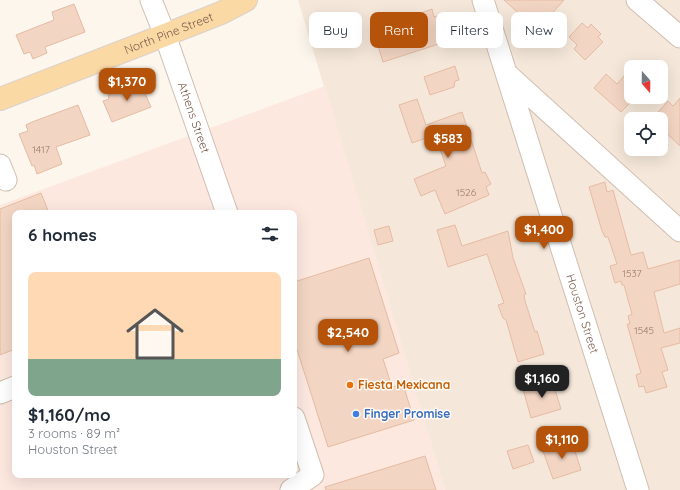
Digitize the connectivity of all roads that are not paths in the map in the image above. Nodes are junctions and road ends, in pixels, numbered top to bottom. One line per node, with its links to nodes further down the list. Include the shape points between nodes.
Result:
1 (151, 0): 5 (street, Athens Street)
2 (246, 0): 5 (main road, North Pine Street, via 221,13)
3 (483, 0): 7 (street, Houston Street)
4 (637, 0): 6 (street)
5 (165, 35): 8 (main road, North Pine Street); 9 (street, Athens Street)
6 (680, 37)
7 (506, 73): 10 (street); 15 (street, Houston Street)
8 (0, 99)
9 (226, 210)
10 (680, 231)
11 (12, 388): 12 (street)
12 (0, 393)
13 (297, 427): 14 (street, via 313,475)
14 (291, 490)
15 (638, 490)

